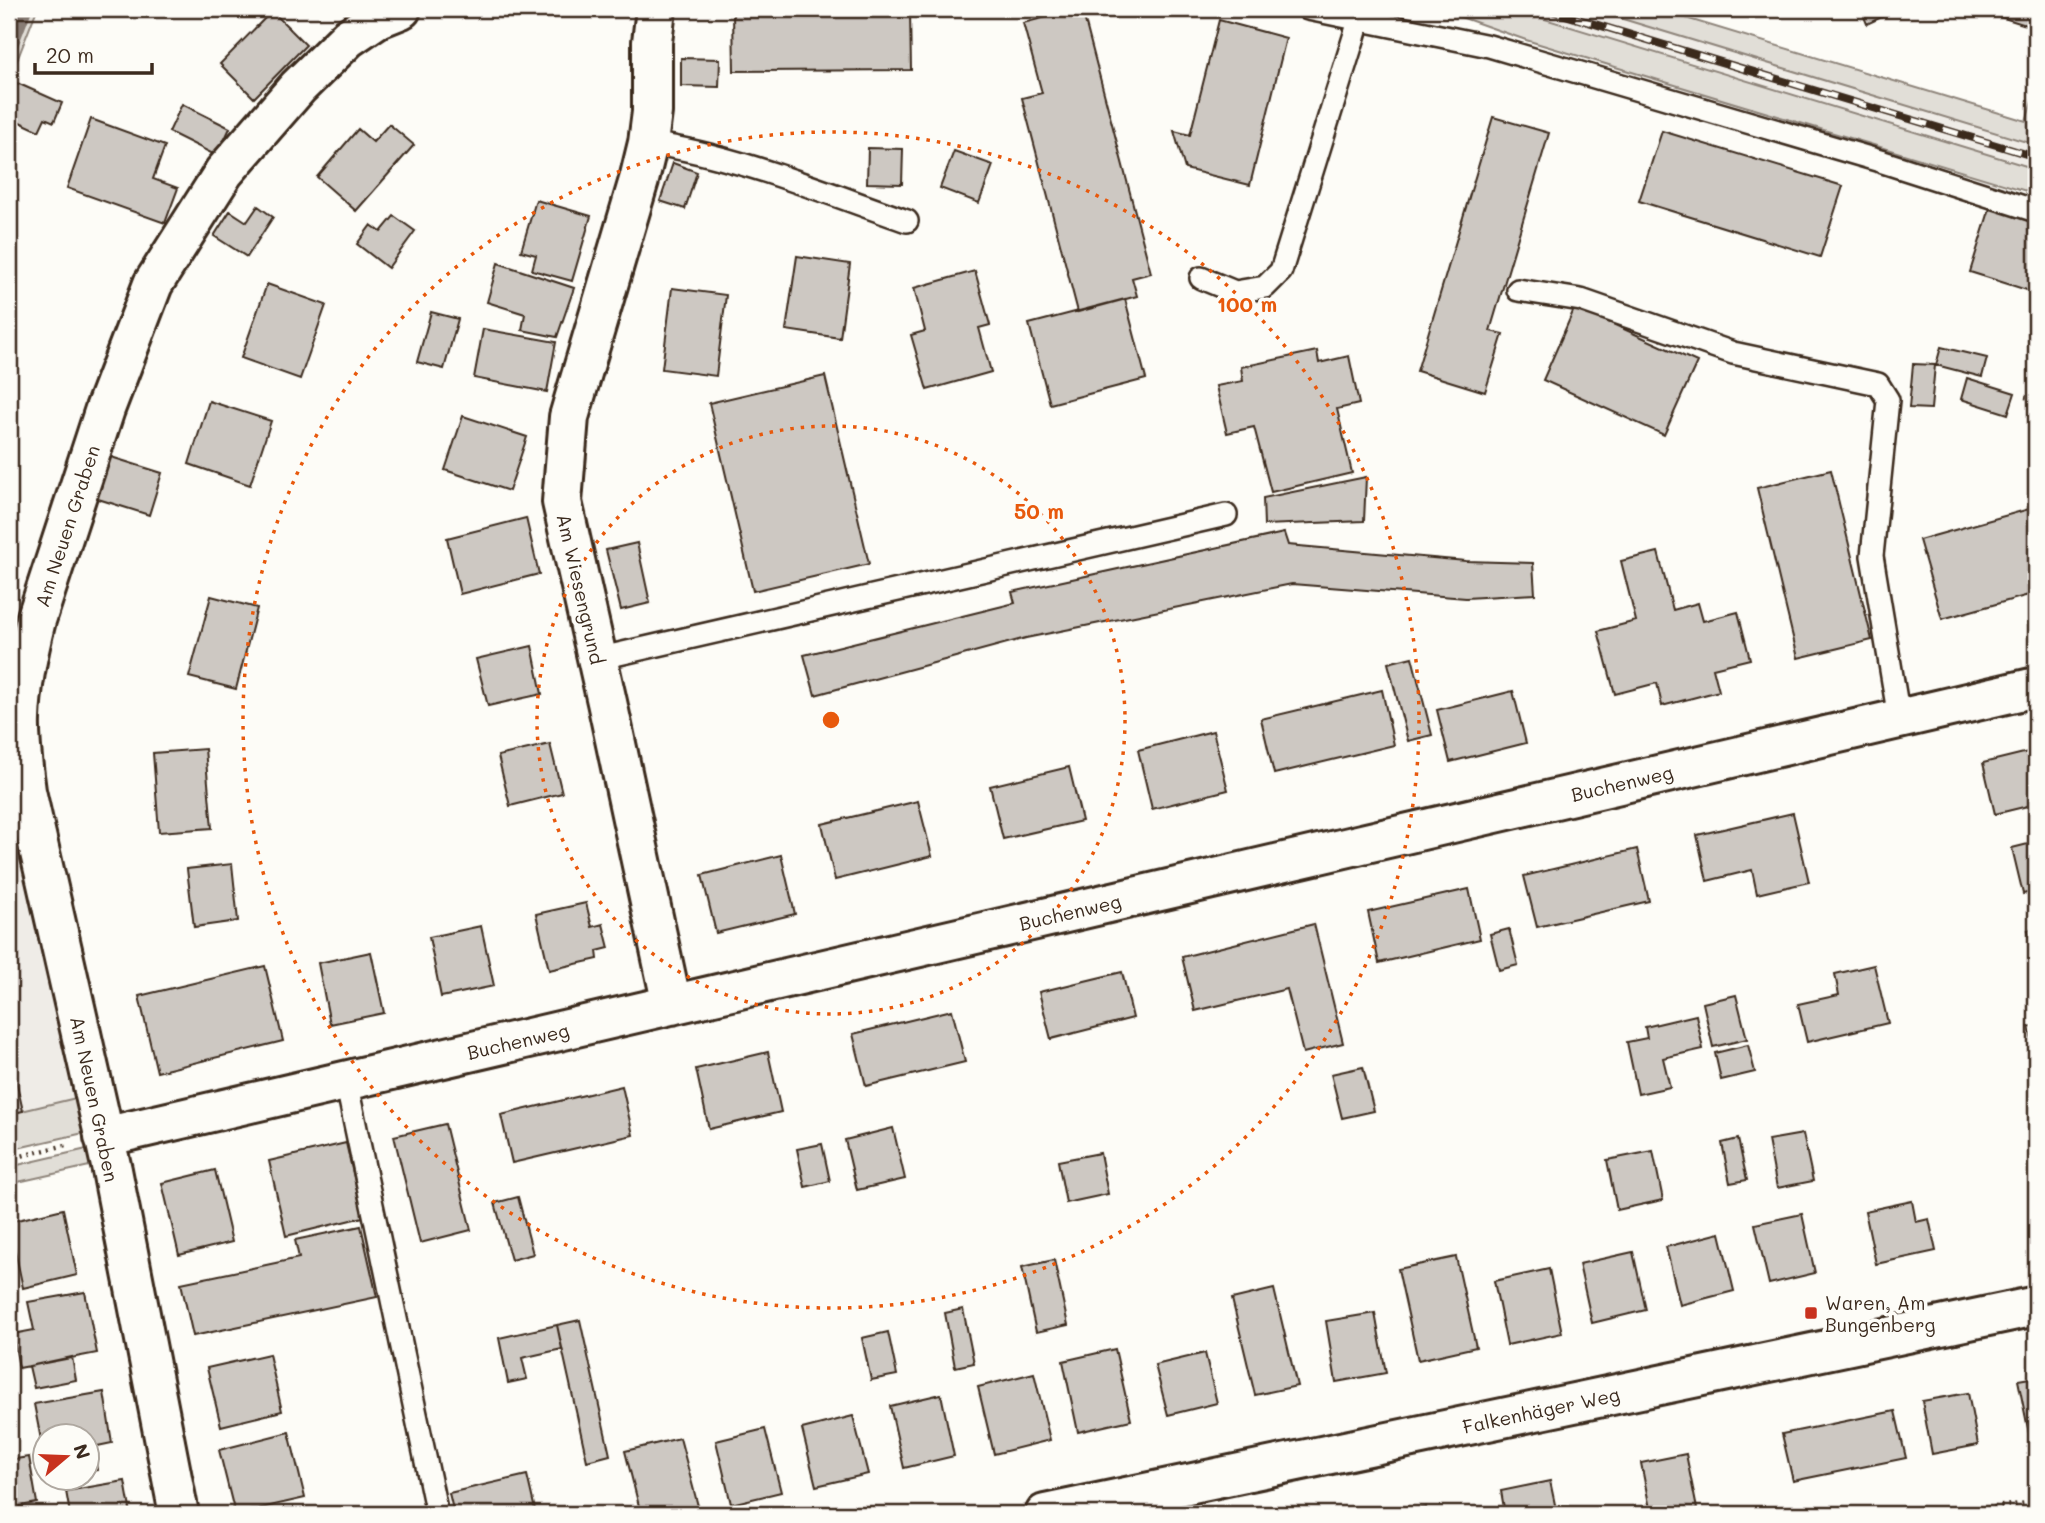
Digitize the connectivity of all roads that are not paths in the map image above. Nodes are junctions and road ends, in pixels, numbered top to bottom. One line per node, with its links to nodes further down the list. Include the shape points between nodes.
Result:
1 (401, 9): 16 (street, Am Neuen Graben, via 348,38 298,87 224,172 153,284 105,409 36,620 20,719 26,791)
2 (656, 9): 5 (street, Am Wiesengrund)
3 (1308, 9): 4 (lane)
4 (1359, 21): 6 (lane, via 1489,46); 8 (lane, via 1281,271 1265,286 1235,292)
5 (648, 143): 7 (lane, via 770,172); 11 (street, Am Wiesengrund, via 569,417 562,502)
6 (2036, 211)
7 (907, 221)
8 (1201, 278)
9 (1518, 290): 13 (lane, via 1581,300 1733,353 1878,384 1888,400 1872,556)
10 (1226, 515): 11 (lane)
11 (597, 659): 14 (street, Am Wiesengrund)
12 (2036, 687): 13 (street, Buchenweg)
13 (1899, 719): 14 (street, Buchenweg)
14 (672, 1005): 15 (street, Buchenweg)
15 (346, 1081): 16 (street, Buchenweg); 19 (lane)
16 (104, 1137): 18 (street, Am Neuen Graben)
17 (2036, 1306): 20 (street, Falkenhäger Weg)
18 (179, 1514)
19 (438, 1514)
20 (1045, 1514)

